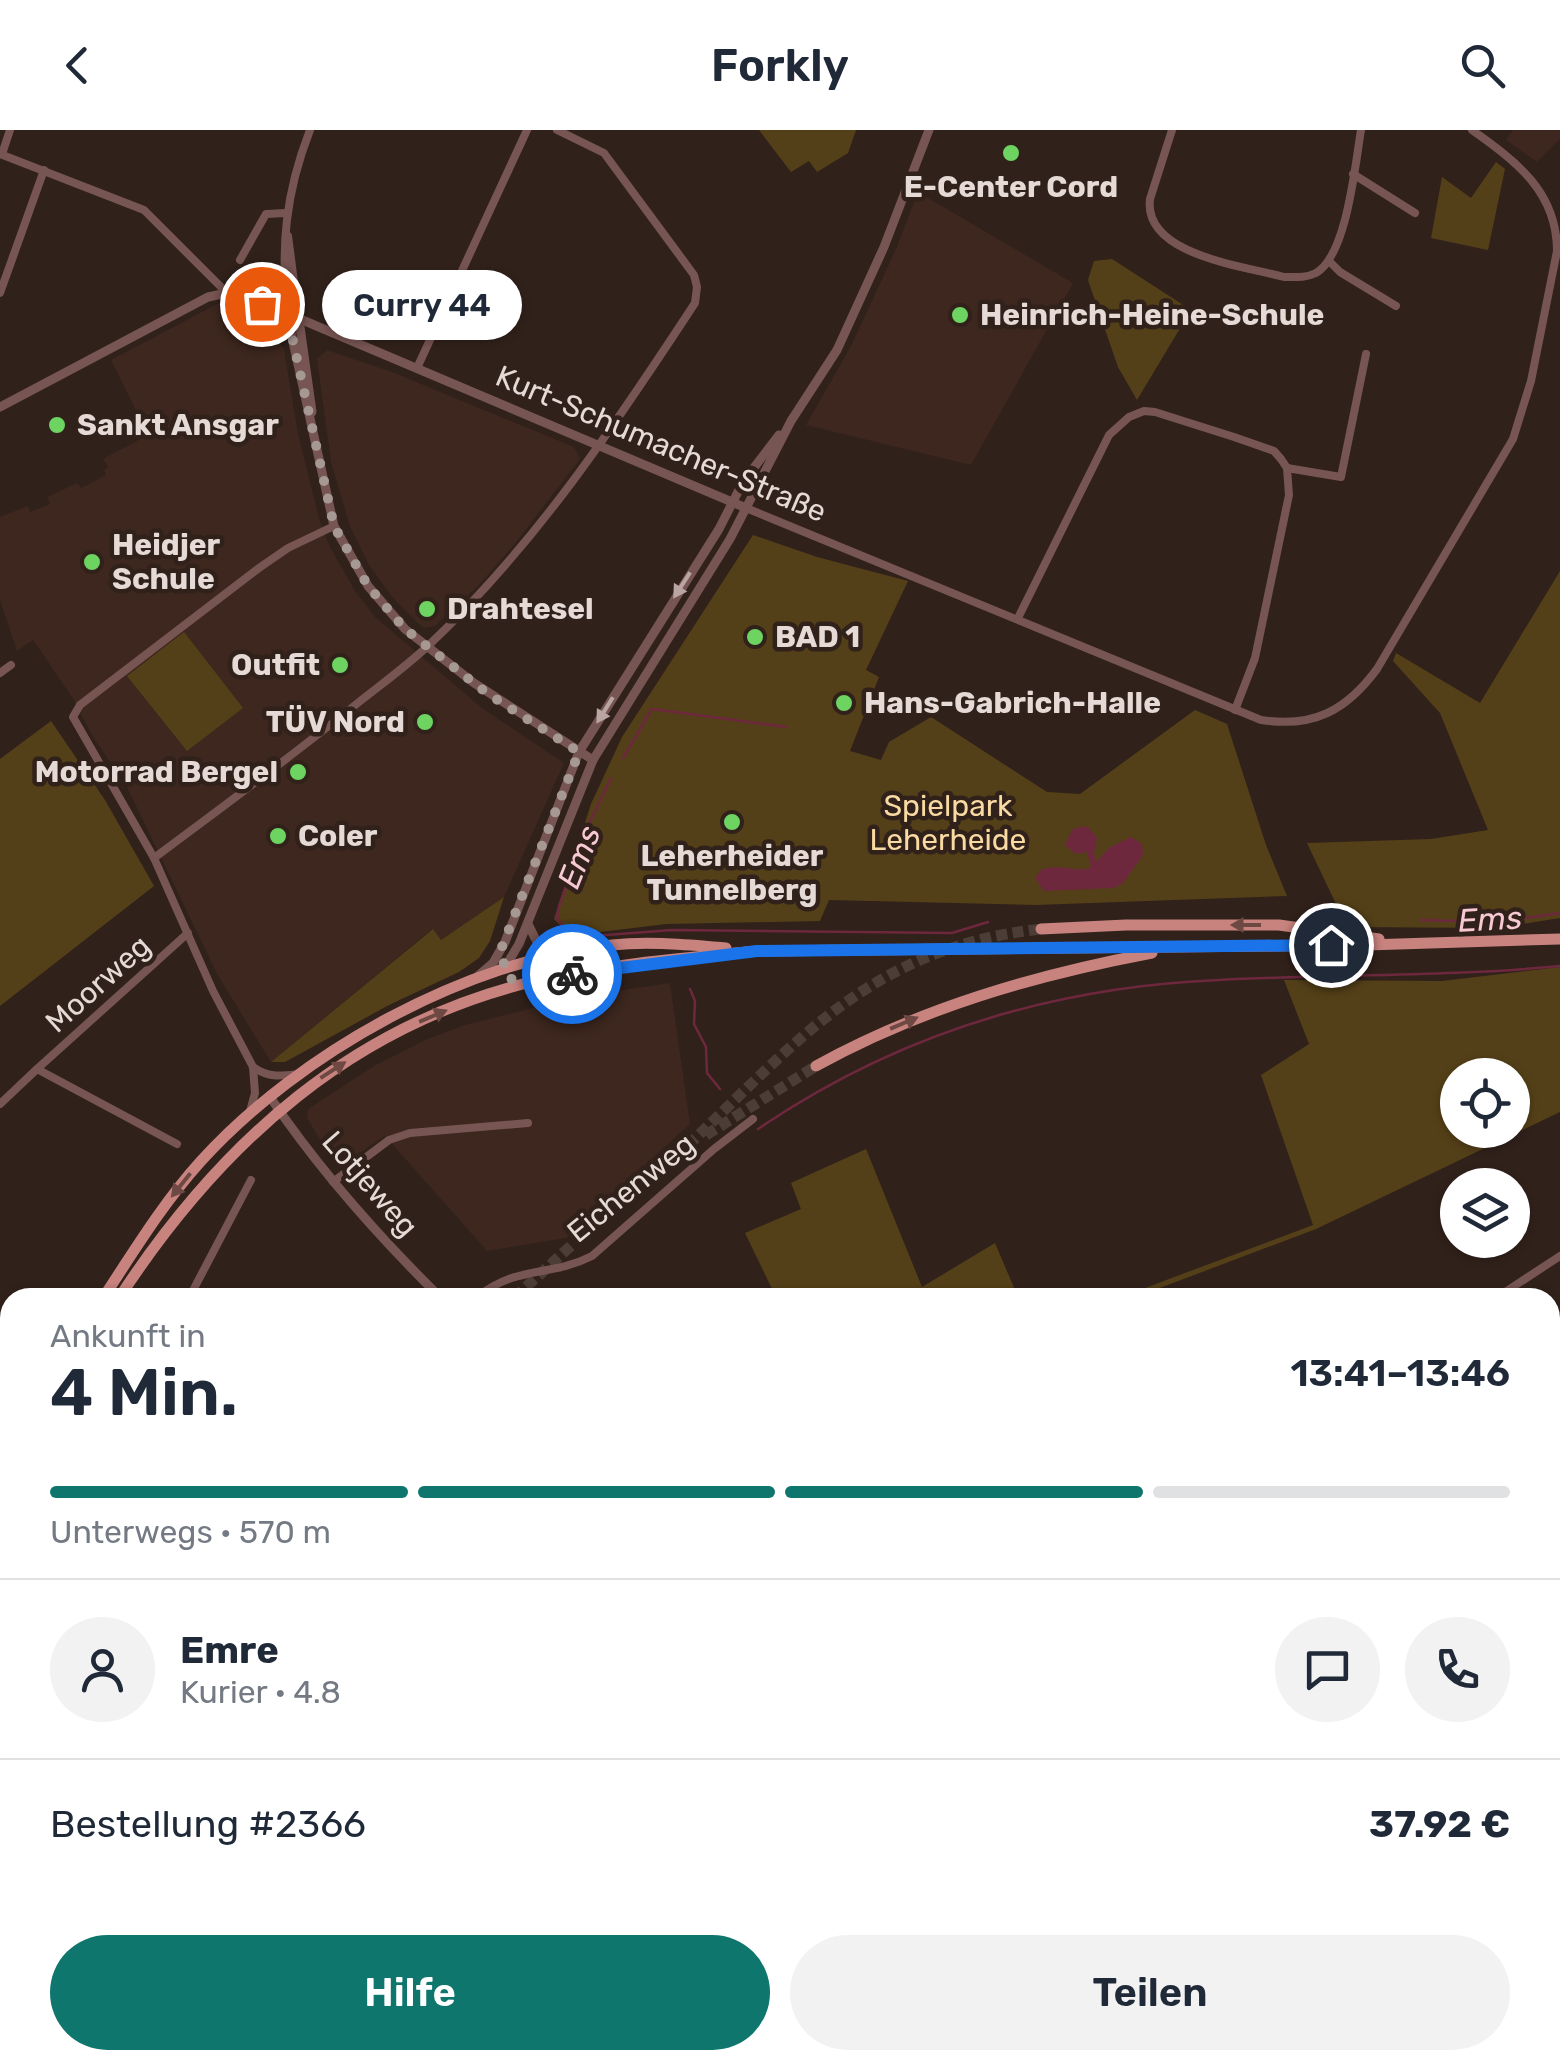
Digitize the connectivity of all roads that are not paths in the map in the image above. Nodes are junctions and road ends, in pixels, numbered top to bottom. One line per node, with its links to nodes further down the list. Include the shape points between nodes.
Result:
1 (10, 130): 9 (street)
2 (310, 130): 13 (street)
3 (527, 130): 22 (street)
4 (558, 130): 26 (street, via 604,153 697,287 695,304)
5 (928, 130): 24 (street, via 861,300)
6 (1172, 130): 15 (street, via 1148,210 1166,240 1284,277 1309,276)
7 (1361, 130): 11 (street)
8 (1472, 130): 35 (street, Kurt-Schumacher-Straße, via 1539,186 1557,230 1531,381 1513,439 1364,688 1318,718 1289,724)
9 (1, 154): 10 (street)
10 (44, 170): 16 (street); 17 (street, via 144,210)
11 (1353, 174): 12 (street); 15 (street)
12 (1415, 213)
13 (286, 218): 14 (street, via 266,214); 19 (street); 20 (street)
14 (240, 260)
15 (1330, 261): 18 (street)
16 (0, 293)
17 (227, 293): 19 (street, Kurt-Schumacher-Straße); 23 (street)
18 (1396, 306)
19 (287, 314): 20 (street, Kurt-Schumacher-Straße); 25 (street)
20 (299, 320): 22 (street, Kurt-Schumacher-Straße); 25 (street)
21 (1366, 354): 27 (street, via 1340,477)
22 (417, 368): 26 (street, Kurt-Schumacher-Straße)
23 (0, 407)
24 (791, 421): 28 (street); 29 (street)
25 (313, 426): 30 (street)
26 (601, 446): 28 (street, Kurt-Schumacher-Straße); 32 (street, via 522,548)
27 (1287, 468): 31 (street, via 1274,451 1234,437 1155,412 1129,416 1109,435); 35 (street, via 1289,495 1255,658)
28 (732, 503): 29 (street, Kurt-Schumacher-Straße); 36 (street, one-way to 36)
29 (746, 508): 31 (street, Kurt-Schumacher-Straße); 37 (street)
30 (334, 526): 32 (street, via 368,586); 38 (street, via 259,568 80,704 74,717)
31 (1018, 618): 35 (street, Kurt-Schumacher-Straße)
32 (428, 647): 36 (street); 38 (street)
33 (10, 665): 34 (street)
34 (0, 673)
35 (1236, 710)
36 (579, 752): 37 (street); 46 (street)
37 (593, 760): 39 (street)
38 (154, 858): 41 (street)
39 (528, 924): 47 (street, via 537,942); 48 (street)
40 (1042, 929): 43 (main road, one-way to 40, via 1279,925)
41 (188, 933): 53 (street); 54 (street, Moorweg)
42 (1560, 940): 43 (main road)
43 (1413, 943): 44 (main road)
44 (1186, 947): 45 (main road); 52 (main road, one-way to 44, via 967,999)
45 (757, 951): 47 (main road, via 650,942); 50 (main road)
46 (500, 952): 48 (street); 49 (street)
47 (560, 952): 48 (main road)
48 (504, 969): 49 (main road); 50 (main road); 51 (main road)
49 (466, 984): 55 (main road, via 390,1017)
50 (519, 985): 51 (main road)
51 (474, 999): 58 (main road, one-way to 51, via 392,1035)
52 (816, 1066)
53 (252, 1067): 55 (street, via 275,1077); 59 (street, via 255,1093)
54 (37, 1069): 57 (street, Moorweg); 62 (street)
55 (303, 1073): 56 (main road)
56 (270, 1097): 58 (street, Lotjeweg); 59 (main road)
57 (0, 1104)
58 (278, 1109): 64 (street, Lotjeweg); 68 (main road, via 188,1201)
59 (248, 1114): 67 (main road, one-way to 67, via 176,1190)
60 (753, 1120): 71 (street, Eichenweg, via 592,1256 506,1277)
61 (528, 1123): 64 (street, via 410,1133 389,1140)
62 (177, 1144)
63 (251, 1180): 69 (street)
64 (333, 1182): 70 (street, Lotjeweg)
65 (1560, 1256): 66 (street)
66 (1514, 1285): 72 (street); 73 (street)
67 (110, 1288)
68 (126, 1288)
69 (193, 1288)
70 (430, 1288)
71 (490, 1288)
72 (1510, 1288)
73 (1516, 1288)

